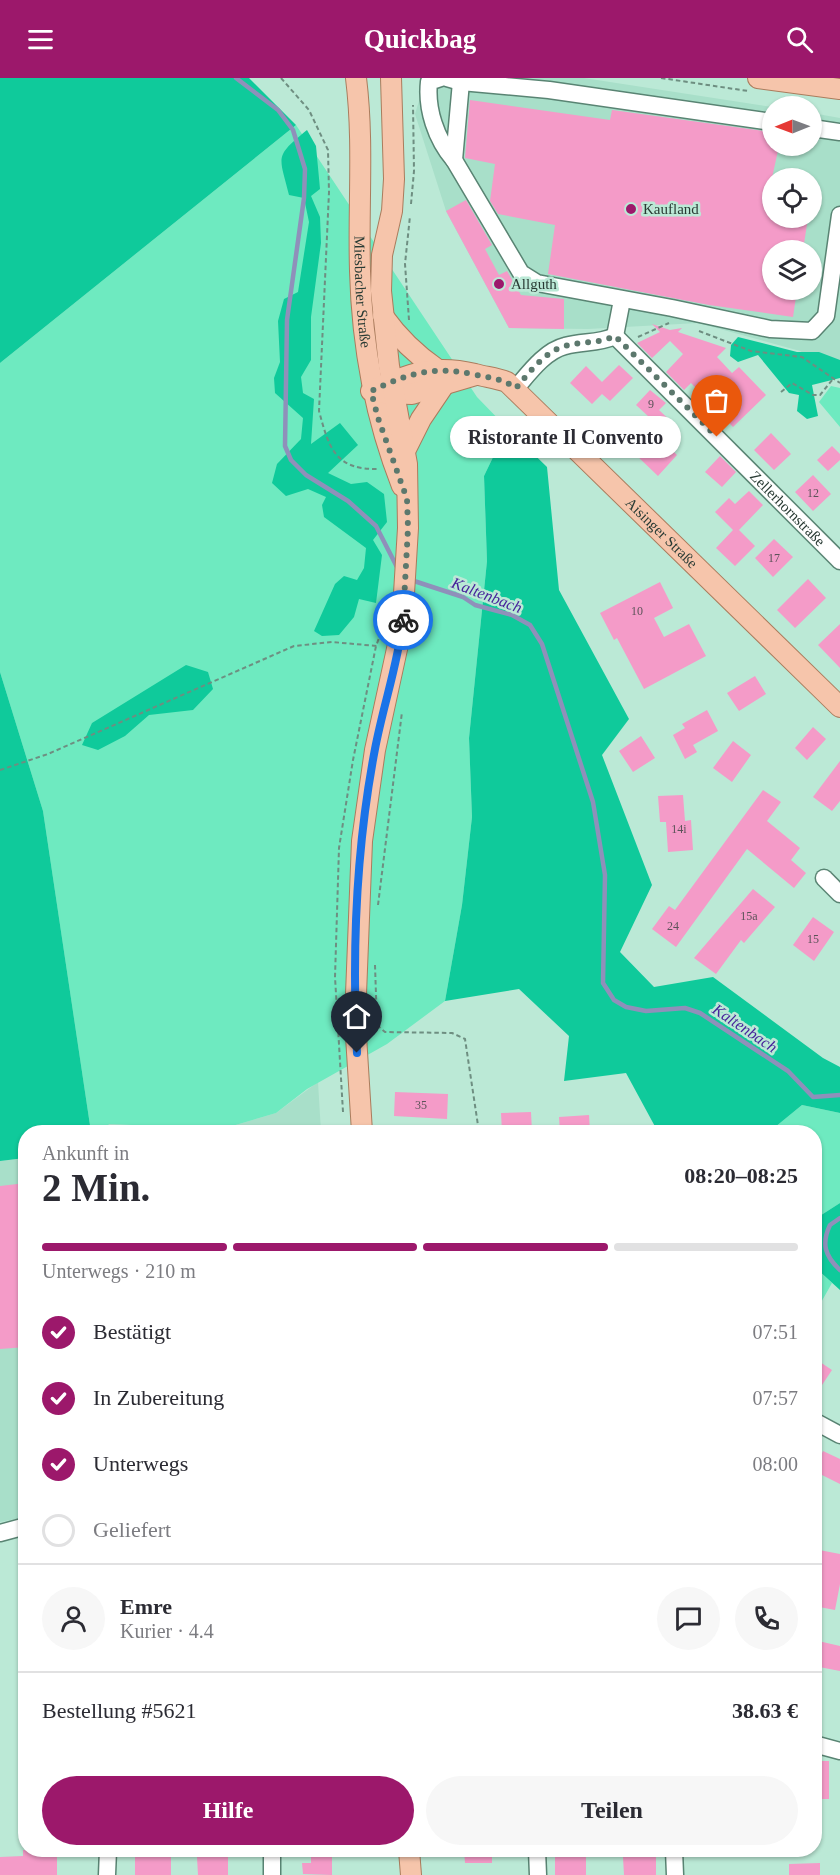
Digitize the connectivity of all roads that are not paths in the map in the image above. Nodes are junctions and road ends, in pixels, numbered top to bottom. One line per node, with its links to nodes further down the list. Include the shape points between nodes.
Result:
1 (441, 78): 10 (street, via 429,82 427,101 444,148)
2 (758, 78): 6 (main road)
3 (392, 80): 13 (main road, Miesbacher Straße, via 394,179 392,211 382,255)
4 (454, 80): 7 (street); 10 (street)
5 (354, 82): 18 (main road, Miesbacher Straße, via 360,124 361,290)
6 (840, 88)
7 (762, 121)
8 (822, 129): 9 (street)
9 (840, 132)
10 (454, 160): 12 (street, via 521,273 537,283)
11 (840, 215): 12 (street, via 826,316 812,331 770,329)
12 (622, 300): 14 (street)
13 (382, 313): 15 (main road); 16 (main road, Miesbacher Straße)
14 (620, 340): 17 (street, via 562,346 548,354); 21 (street, Zellerhornstraße)
15 (441, 377): 16 (main road, Aisinger Straße, via 412,394); 17 (main road, Aisinger Straße, via 476,375 499,379); 19 (main road)
16 (393, 388): 18 (main road, Aisinger Straße); 19 (main road, Miesbacher Straße)
17 (516, 388): 22 (main road, Aisinger Straße)
18 (371, 391): 20 (main road, Miesbacher Straße)
19 (405, 451): 20 (main road, Miesbacher Straße)
20 (407, 499): 25 (main road, Miesbacher Straße, via 402,626 375,750 362,841 356,1020)
21 (840, 561)
22 (840, 707)
23 (824, 878): 24 (street)
24 (840, 894)
25 (362, 1125)
26 (822, 1425): 27 (street)
27 (840, 1435)
28 (18, 1528): 29 (street)
29 (0, 1533)
30 (822, 1746): 31 (street)
31 (840, 1751)
32 (108, 1857): 37 (street)
33 (272, 1857): 38 (street)
34 (410, 1857): 39 (main road)
35 (537, 1857): 40 (street)
36 (674, 1857): 41 (street)
37 (107, 1875)
38 (272, 1875)
39 (411, 1875)
40 (538, 1875)
41 (675, 1875)

